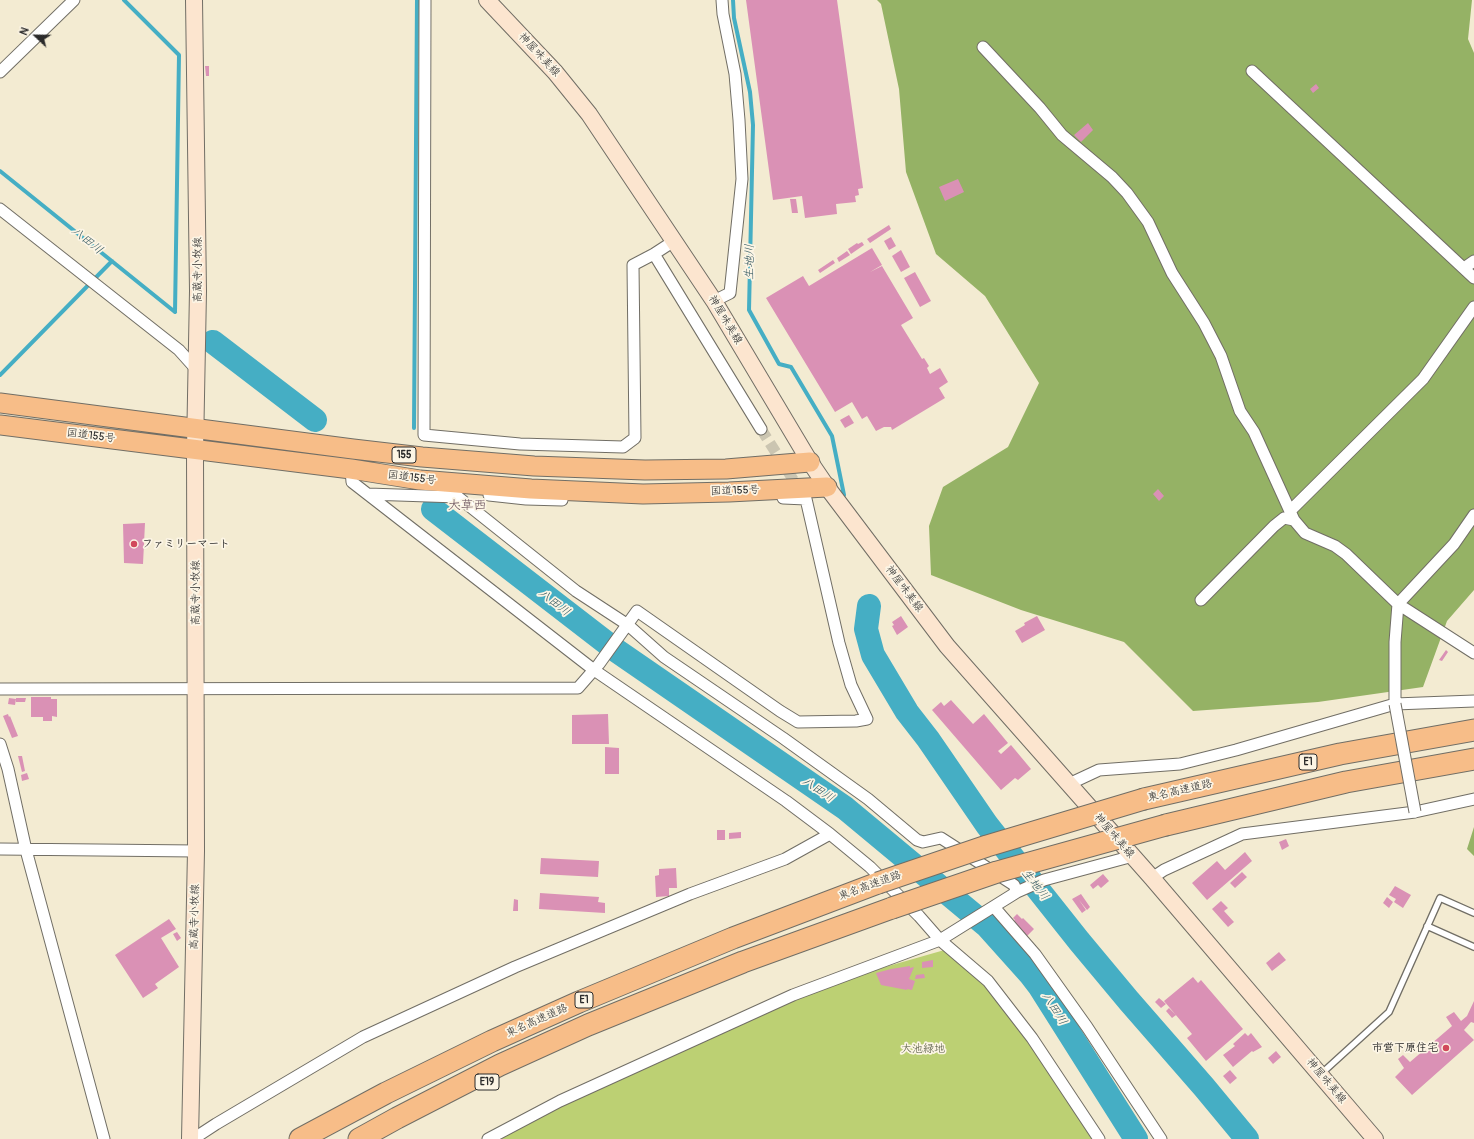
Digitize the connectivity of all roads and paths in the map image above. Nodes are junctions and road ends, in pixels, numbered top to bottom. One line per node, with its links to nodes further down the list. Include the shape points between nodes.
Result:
1 (74, 0): 8 (street)
2 (194, 0): 17 (main road, 高蔵寺小牧線, via 198,291)
3 (425, 0): 11 (street, via 424,434 520,444 623,446 634,438 633,264)
4 (487, 0): 10 (main road, 神屋味美線, via 555,72 589,114)
5 (722, 0): 15 (street, via 735,74 742,179 730,294)
6 (983, 47): 29 (street, via 1062,134 1112,177 1148,222 1172,273 1204,323 1221,356 1240,411 1254,432)
7 (1252, 71): 13 (street)
8 (0, 72)
9 (0, 209): 17 (street, via 179,350)
10 (674, 241): 11 (street); 15 (main road, 神屋味美線)
11 (654, 254): 21 (street)
12 (1474, 261): 13 (street)
13 (1464, 268): 14 (street)
14 (1474, 278)
15 (714, 301): 23 (main road, 神屋味美線)
16 (1474, 307): 29 (street, via 1423,379)
17 (196, 369): 20 (main road, 高蔵寺小牧線)
18 (0, 403): 20 (highway, 国道155号 / 155)
19 (0, 424): 22 (highway, 国道155号 / 155)
20 (195, 428): 22 (main road, 高蔵寺小牧線); 23 (highway, 国道155号 / 155, via 422,457 534,466 645,470 726,469)
21 (761, 429)
22 (195, 449): 24 (highway, 国道155号 / 155); 36 (main road, 高蔵寺小牧線)
23 (810, 462): 25 (main road, 神屋味美線)
24 (351, 469): 26 (highway, 国道155号 / 155, via 420,480); 27 (street, via 352,482)
25 (827, 487): 26 (highway, 国道155号 / 155, via 642,494 531,489); 42 (main road, 神屋味美線, via 947,646)
26 (451, 490): 27 (street); 32 (street, via 576,591); 32 (street, via 534,499 686,502 806,499 839,643 851,685 867,719 798,722 637,611)
27 (368, 494): 34 (street)
28 (1474, 515): 31 (street, via 1454,544)
29 (1292, 516): 30 (street, via 1284,518 1274,526); 31 (street, via 1305,533 1335,546 1346,554)
30 (1201, 600)
31 (1398, 604): 33 (street); 38 (street)
32 (626, 627): 34 (street); 51 (street, via 664,657 862,795 917,840 923,842 942,838 1014,885)
33 (1474, 653)
34 (596, 667): 36 (street, via 578,688); 45 (street)
35 (0, 689): 36 (street)
36 (196, 689): 48 (main road, 高蔵寺小牧線)
37 (1474, 701): 38 (street)
38 (1395, 704): 42 (street, via 1180,764 1099,770); 44 (street, bridge)
39 (1474, 730): 62 (highway, 東名高速道路 / E1, bridge, via 1340,754 1144,800 987,846 878,883 733,938 579,1002 492,1041)
40 (0, 744): 47 (street)
41 (1474, 759): 57 (highway, E1, bridge, via 1346,782 1166,825 997,872 743,962)
42 (1069, 784): 49 (main road, 神屋味美線)
43 (1474, 799): 44 (street)
44 (1415, 812): 50 (street, via 1242,834)
45 (830, 834): 55 (street, via 870,868); 61 (street, via 785,859 690,894 522,964 363,1038)
46 (0, 849): 47 (street)
47 (26, 850): 48 (street); 59 (street)
48 (196, 851): 60 (main road, 高蔵寺小牧線)
49 (1133, 856): 50 (main road, 神屋味美線); 51 (street, via 1044,880)
50 (1152, 878): 58 (main road, 神屋味美線)
51 (1018, 892): 52 (street)
52 (994, 907): 55 (street); 67 (street, via 1044,966)
53 (1474, 913): 54 (lane, via 1440,898)
54 (1427, 926): 56 (lane); 58 (lane, via 1389,1012)
55 (940, 940): 65 (street, via 793,995 560,1101); 66 (street, via 988,981 1032,1038)
56 (1474, 947)
57 (588, 1025): 63 (highway, E1, via 500,1065); 64 (highway, E19)
58 (1320, 1075): 68 (main road, 神屋味美線)
59 (104, 1139)
60 (190, 1139)
61 (193, 1139)
62 (300, 1139)
63 (359, 1139)
64 (385, 1139)
65 (488, 1139)
66 (1099, 1139)
67 (1161, 1139)
68 (1375, 1139)

